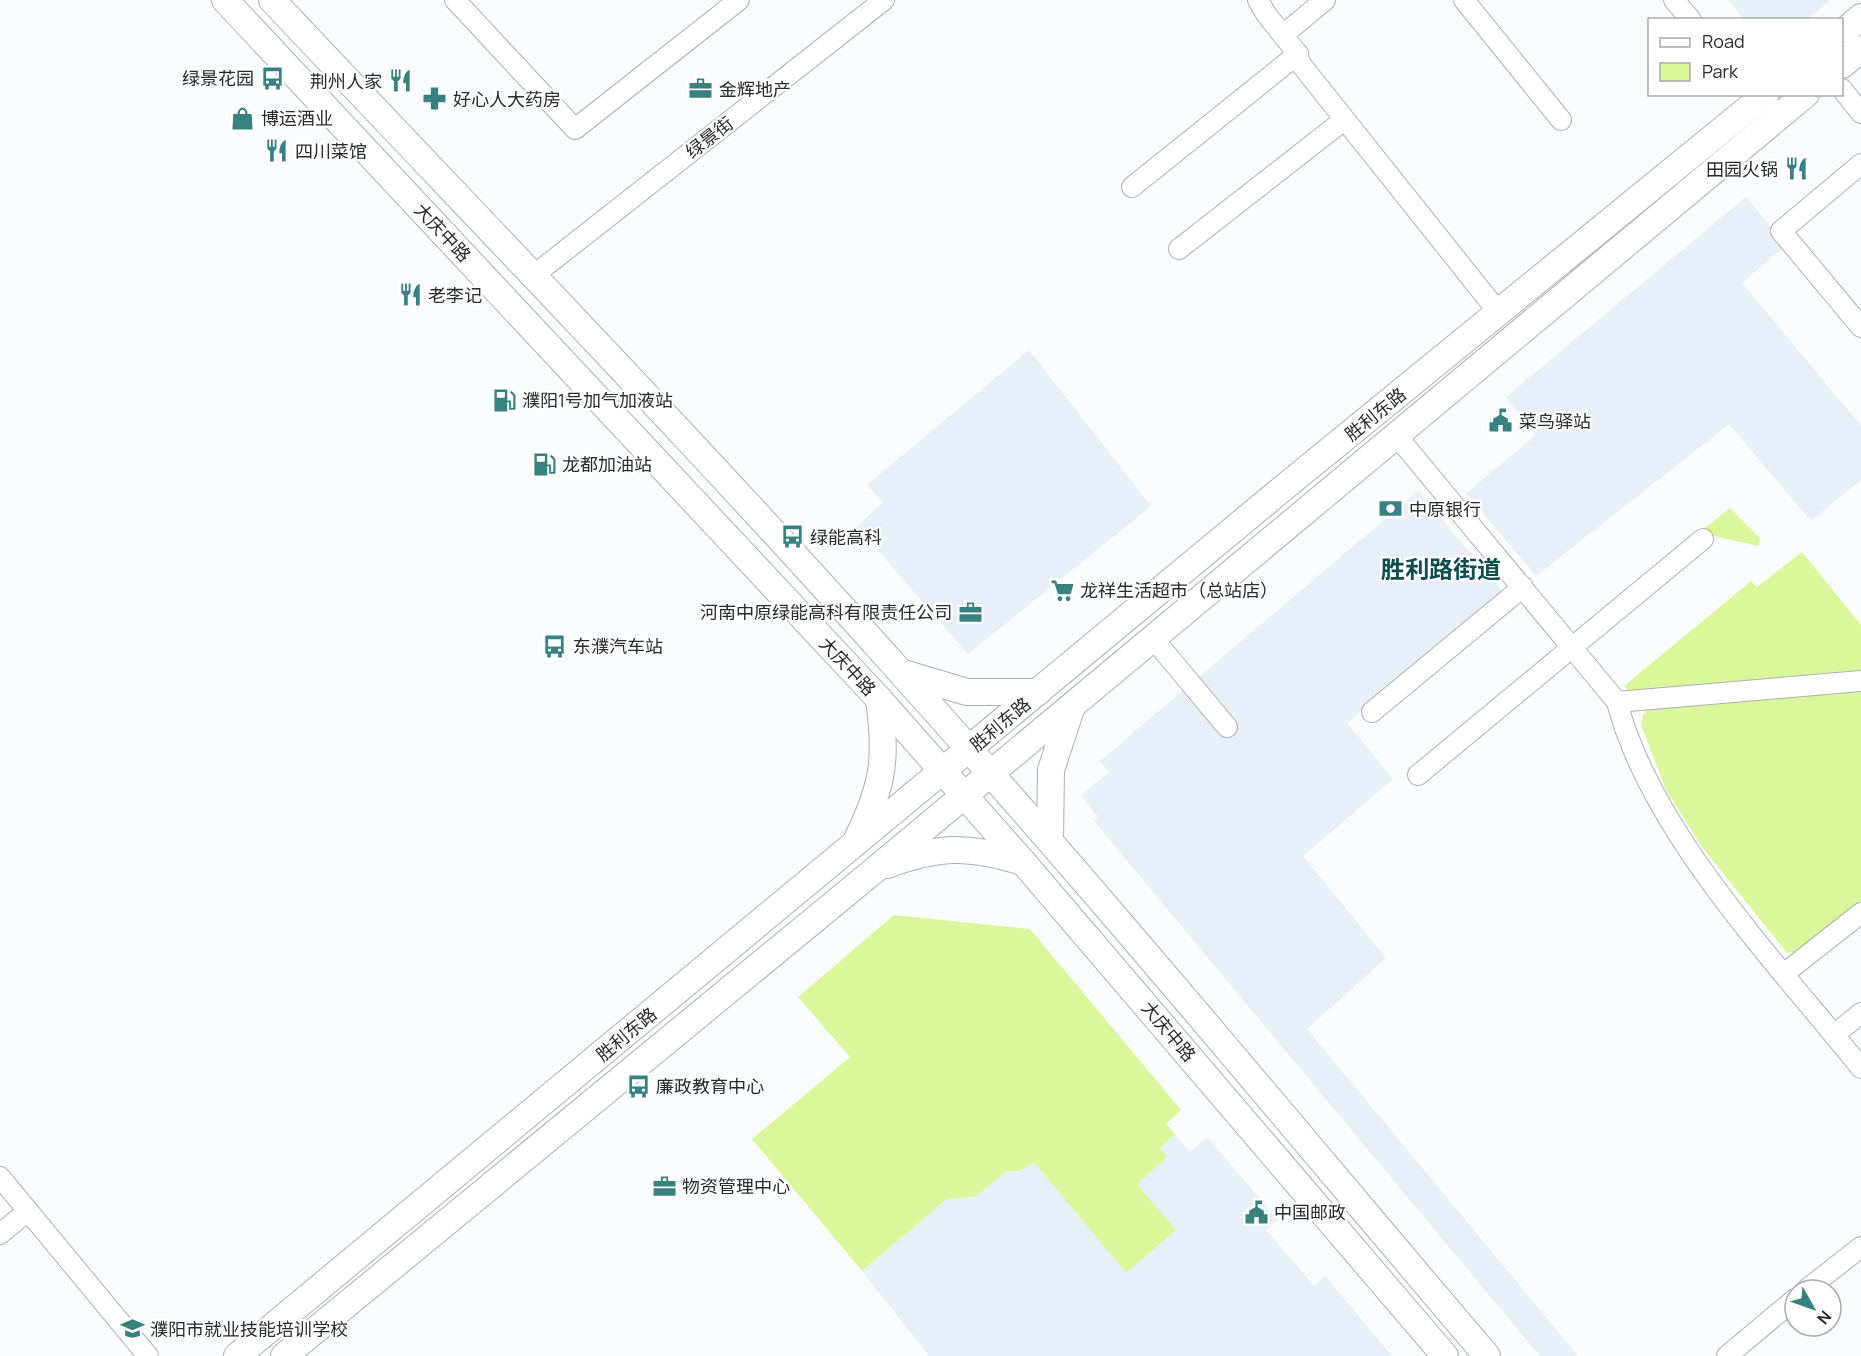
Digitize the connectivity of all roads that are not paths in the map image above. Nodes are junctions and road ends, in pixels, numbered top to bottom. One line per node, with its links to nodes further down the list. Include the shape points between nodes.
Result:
1 (225, 0): 38 (main road, 大庆中路)
2 (455, 0): 3 (street, via 574,129)
3 (739, 0)
4 (884, 0): 27 (street, 绿景街)
5 (1258, 0): 13 (street)
6 (1325, 0): 13 (street)
7 (1464, 0): 22 (street)
8 (1674, 0): 11 (street)
9 (279, 2): 27 (main road, 大庆中路)
10 (1861, 17): 12 (main road)
11 (1688, 18)
12 (1843, 32)
13 (1283, 35): 15 (street)
14 (1861, 49): 16 (main road)
15 (1298, 54): 21 (street, via 1299,63); 25 (street)
16 (1843, 64)
17 (1843, 90): 20 (street)
18 (1804, 96): 23 (main road, 胜利东路)
19 (1759, 97): 23 (street); 28 (main road, 胜利东路)
20 (1861, 113)
21 (1344, 120): 26 (street); 28 (street)
22 (1561, 120)
23 (1775, 121): 30 (main road, 胜利东路)
24 (1861, 164): 29 (street, via 1781,231)
25 (1132, 187)
26 (1179, 249)
27 (534, 275): 35 (main road, 大庆中路)
28 (1499, 313): 37 (main road, 胜利东路)
29 (1861, 327)
30 (1396, 435): 32 (street); 33 (main road, 胜利东路)
31 (1703, 539): 34 (street)
32 (1523, 587): 34 (street); 41 (street)
33 (1152, 637): 39 (main road, 胜利东路); 42 (street)
34 (1573, 648): 40 (street); 46 (street)
35 (902, 673): 37 (main road, via 966,692); 43 (main road, 大庆中路)
36 (1861, 681): 40 (street)
37 (1038, 692): 43 (main road, 胜利东路)
38 (879, 699): 44 (main road, 大庆中路); 49 (main road, via 885,742 882,776 872,810)
39 (1073, 702): 45 (main road, 胜利东路); 48 (main road, via 1051,770)
40 (1617, 702): 53 (street, via 1662,809 1701,868)
41 (1372, 712)
42 (1227, 727)
43 (969, 749): 44 (main road, 胜利东路); 45 (main road, 大庆中路)
44 (943, 771): 47 (main road, 大庆中路); 49 (main road, 胜利东路)
45 (990, 772): 47 (main road, 胜利东路); 48 (main road, 大庆中路)
46 (1418, 775)
47 (964, 794): 50 (main road, 大庆中路); 51 (main road, 胜利东路)
48 (1050, 840): 67 (main road, 大庆中路)
49 (854, 845): 64 (main road, 胜利东路)
50 (1023, 862): 51 (main road, via 981,850 946,849 913,855); 66 (main road, 大庆中路)
51 (876, 869): 65 (main road, 胜利东路)
52 (1861, 913): 53 (street)
53 (1785, 973): 55 (street)
54 (1861, 1013): 55 (street)
55 (1834, 1035): 56 (street)
56 (1861, 1068)
57 (0, 1177): 58 (street)
58 (28, 1211): 59 (street); 63 (street)
59 (0, 1234)
60 (1861, 1247): 61 (street)
61 (1821, 1278)
62 (1783, 1309): 68 (street)
63 (148, 1356)
64 (237, 1356)
65 (284, 1356)
66 (1445, 1356)
67 (1486, 1356)
68 (1727, 1356)

